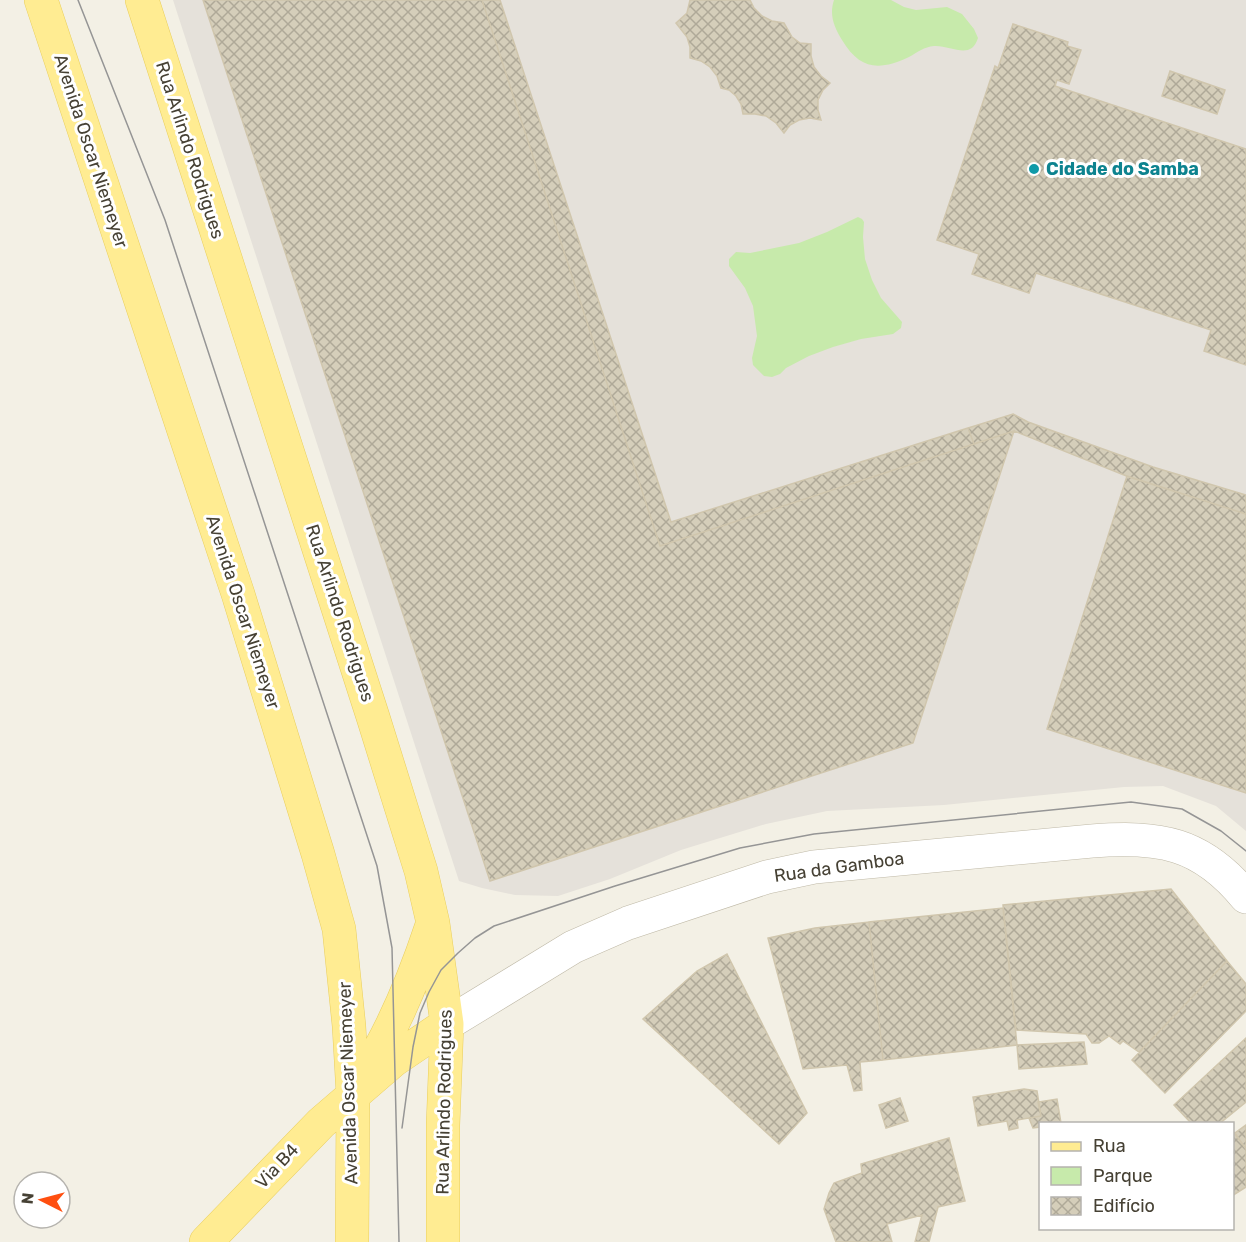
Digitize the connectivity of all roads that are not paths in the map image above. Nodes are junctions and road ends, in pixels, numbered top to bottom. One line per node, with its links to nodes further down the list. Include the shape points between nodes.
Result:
1 (41, 0): 6 (main road, Avenida Oscar Niemeyer, via 238,594 318,854 339,928)
2 (142, 0): 4 (main road, Rua Arlindo Rodrigues, via 370,706)
3 (1246, 897): 5 (street, Rua da Gamboa, via 1212,863 1191,851 1154,840 1092,841 814,867 728,888 573,946)
4 (433, 923): 5 (main road, Rua Arlindo Rodrigues); 6 (main road, via 394,1024)
5 (447, 1024): 6 (main road, Via B4, via 394,1060); 9 (main road, Rua Arlindo Rodrigues)
6 (353, 1095): 7 (main road, Via B4, via 304,1138); 8 (main road, Avenida Oscar Niemeyer)
7 (206, 1242)
8 (352, 1242)
9 (443, 1242)

